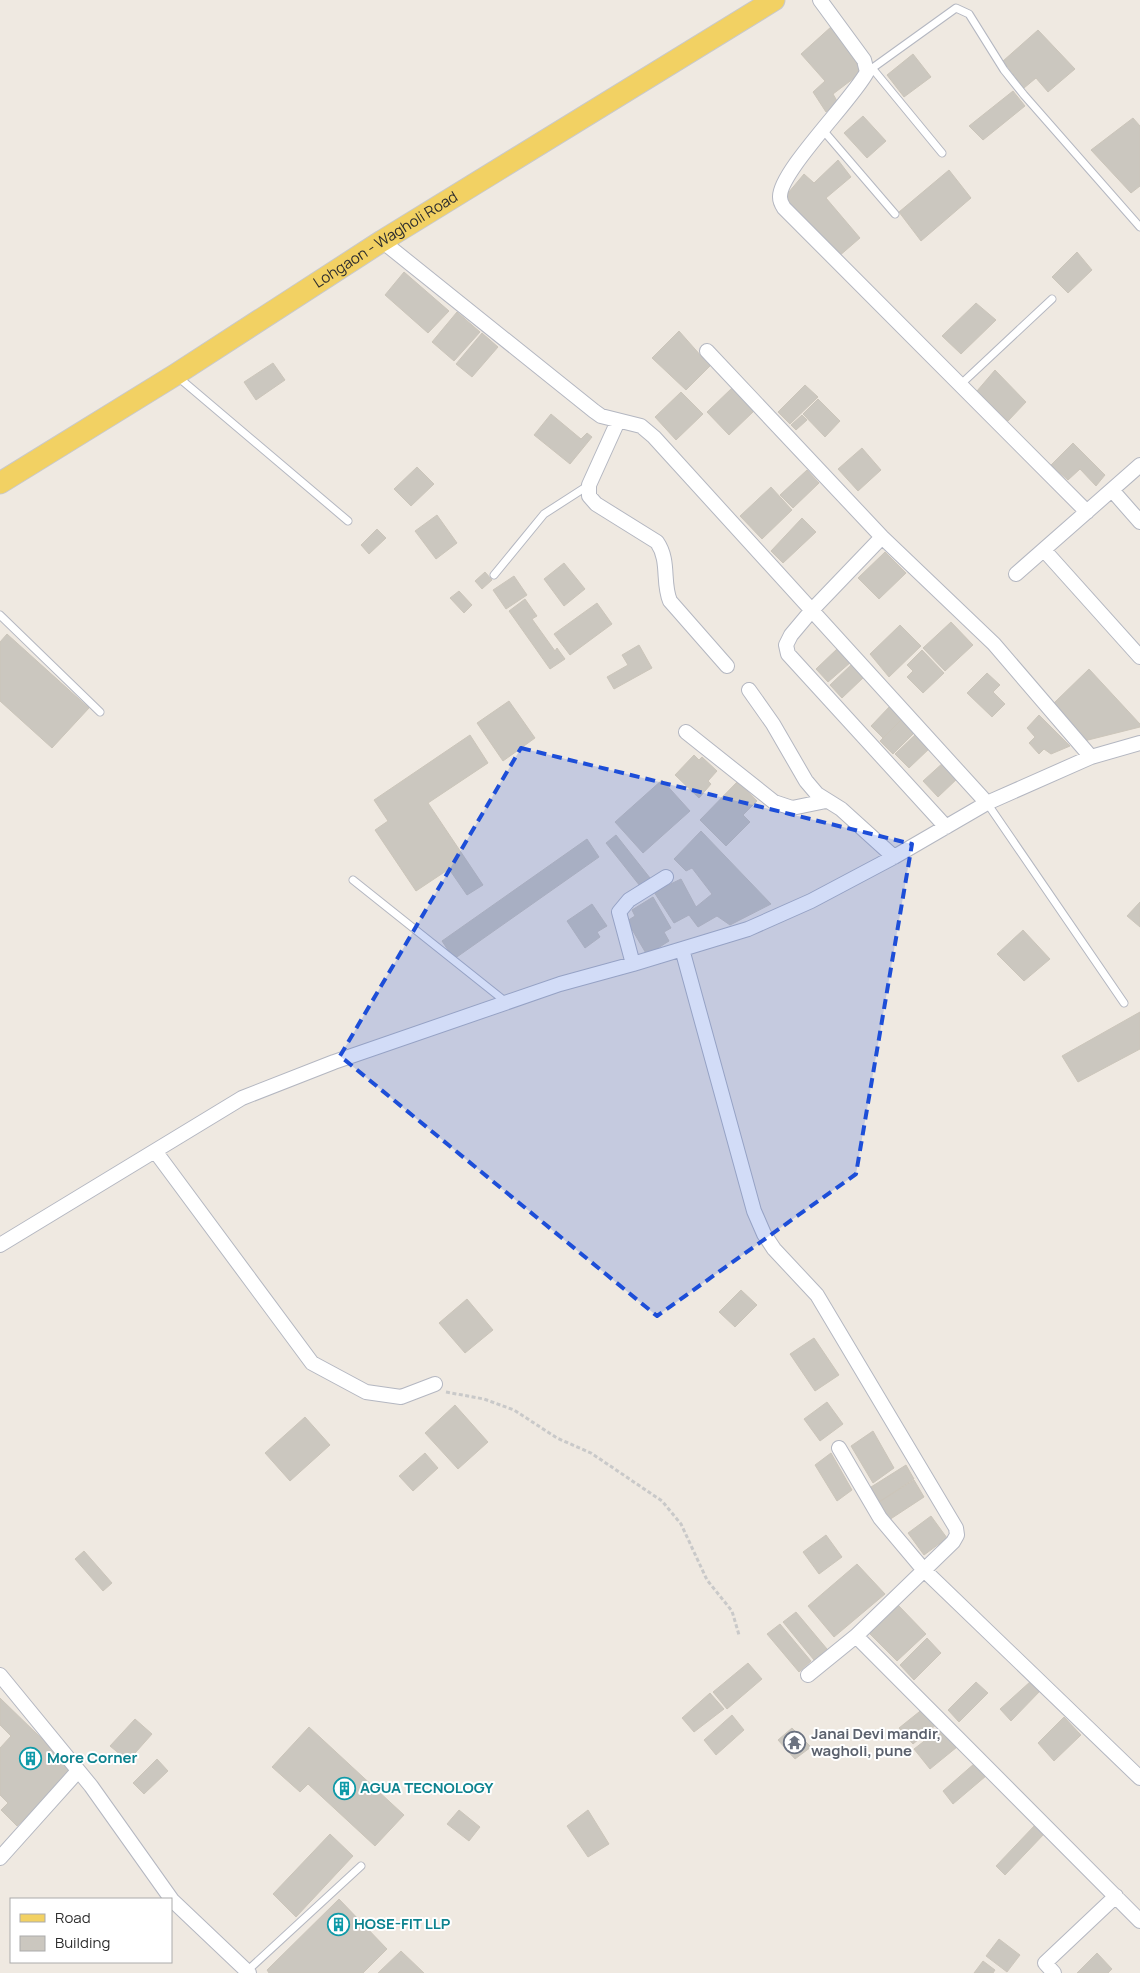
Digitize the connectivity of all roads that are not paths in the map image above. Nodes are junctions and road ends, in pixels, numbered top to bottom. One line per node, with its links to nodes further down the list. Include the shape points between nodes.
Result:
1 (774, 0): 8 (main road, Lohgaon - Wagholi Road)
2 (820, 0): 3 (street)
3 (870, 70): 4 (street); 5 (lane); 7 (lane, via 956,8 969,14 1004,70 1024,95)
4 (822, 129): 6 (lane); 12 (street, via 782,185 780,198 784,208)
5 (942, 153)
6 (895, 214)
7 (1140, 226)
8 (382, 241): 11 (main road, Lohgaon - Wagholi Road); 13 (street, via 594,411)
9 (1052, 299): 12 (lane)
10 (707, 351): 21 (street)
11 (175, 375): 15 (main road, Lohgaon - Wagholi Road); 19 (lane)
12 (960, 385): 18 (street)
13 (618, 421): 16 (street); 25 (street, via 641,426 654,436)
14 (1140, 465): 17 (street)
15 (0, 483)
16 (589, 485): 23 (lane, via 544,514); 28 (street, via 589,496 596,504 657,542 664,552 666,592 670,601)
17 (1112, 490): 18 (street); 20 (street)
18 (1087, 512): 22 (street)
19 (348, 520)
20 (1140, 522)
21 (882, 538): 25 (street); 33 (street, via 994,644)
22 (1044, 550): 24 (street); 27 (street)
23 (494, 574)
24 (1016, 574)
25 (812, 610): 35 (street); 36 (street, via 791,635 786,645 788,654)
26 (0, 615): 30 (lane)
27 (1140, 657)
28 (727, 666)
29 (749, 690): 34 (street, via 806,781)
30 (100, 712)
31 (686, 732): 34 (street, via 774,802 792,808)
32 (1140, 743): 33 (street)
33 (1091, 757): 35 (street)
34 (826, 801): 37 (street, via 841,809)
35 (987, 803): 36 (street); 43 (lane)
36 (946, 827): 37 (street)
37 (894, 857): 40 (street, via 811,901 748,929)
38 (666, 876): 41 (street, via 629,900 619,912)
39 (353, 880): 42 (lane)
40 (682, 949): 41 (street); 48 (street, via 754,1211 764,1234 817,1295 956,1528 953,1542)
41 (632, 964): 42 (street)
42 (506, 1002): 44 (street, via 242,1098)
43 (1124, 1003)
44 (155, 1151): 45 (street); 46 (street, via 312,1363 366,1392 401,1397)
45 (0, 1245)
46 (435, 1384)
47 (839, 1448): 48 (street, via 880,1518)
48 (923, 1569): 49 (street); 53 (street)
49 (856, 1636): 51 (street); 56 (street)
50 (0, 1675): 52 (street)
51 (808, 1676)
52 (78, 1771): 54 (street); 57 (street)
53 (1140, 1778)
54 (0, 1858)
55 (361, 1866): 60 (lane)
56 (1116, 1896): 59 (street); 61 (street, via 1045,1964)
57 (171, 1898)
58 (172, 1900): 60 (street)
59 (1140, 1921)
60 (248, 1972)
61 (1054, 1973)

